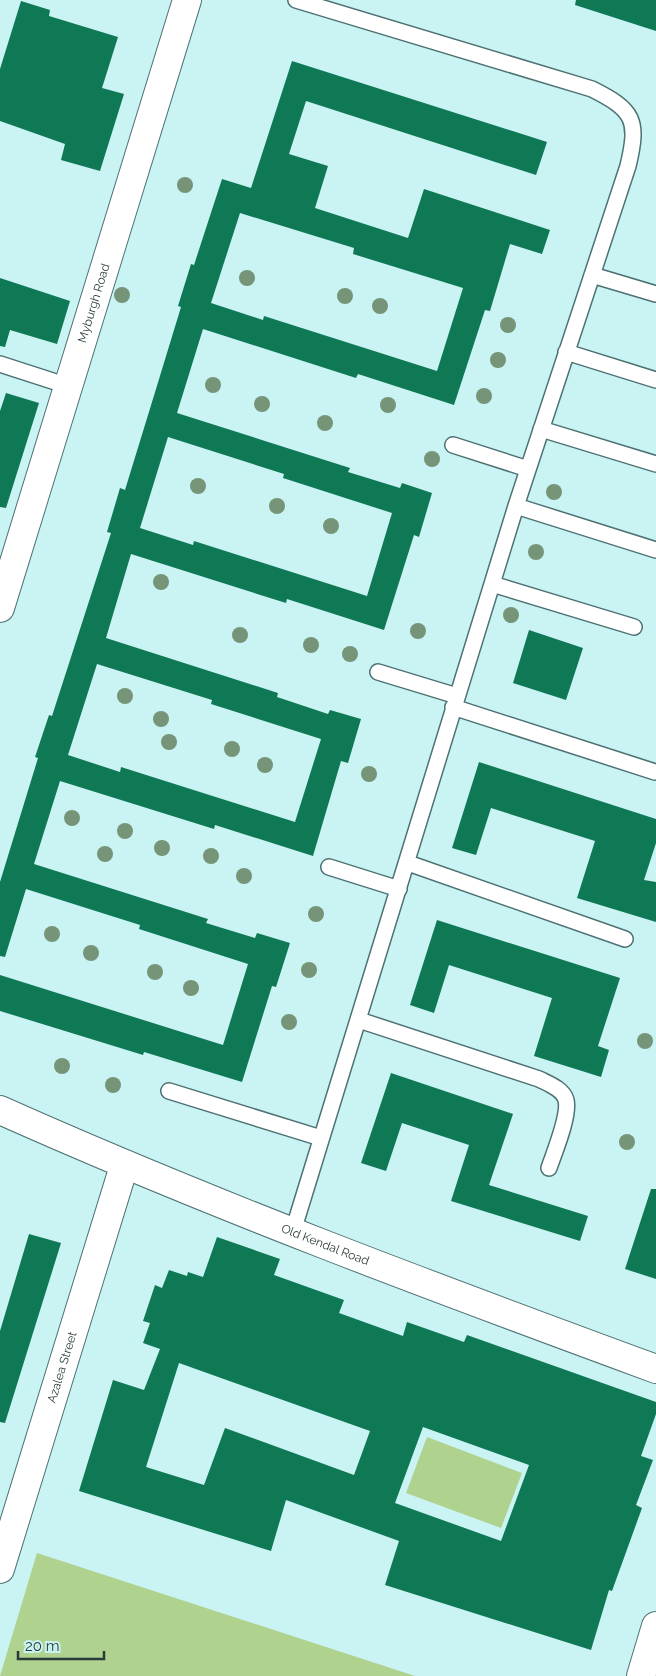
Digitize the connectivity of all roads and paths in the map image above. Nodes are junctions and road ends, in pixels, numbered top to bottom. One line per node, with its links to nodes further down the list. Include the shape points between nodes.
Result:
1 (188, 0): 8 (street, Myburgh Road)
2 (296, 0): 3 (lane, via 592,90 617,102 630,118 635,137)
3 (592, 274): 4 (lane); 5 (lane)
4 (656, 294)
5 (566, 352): 7 (lane); 9 (lane)
6 (0, 364): 8 (lane)
7 (656, 380)
8 (68, 386): 15 (street, Myburgh Road)
9 (541, 428): 11 (lane); 12 (lane)
10 (453, 445): 12 (lane)
11 (656, 464)
12 (528, 468): 13 (lane)
13 (516, 506): 14 (lane); 16 (lane)
14 (656, 550)
15 (7, 562): 17 (street, Myburgh Road)
16 (492, 584): 18 (lane); 20 (lane)
17 (0, 608)
18 (634, 626)
19 (378, 672): 20 (lane)
20 (455, 702): 21 (lane); 22 (lane)
21 (655, 772)
22 (408, 863): 24 (lane); 25 (lane)
23 (329, 868): 24 (lane)
24 (400, 889): 26 (lane)
25 (625, 939)
26 (359, 1020): 29 (lane); 31 (lane, via 539,1079 558,1089 566,1100 566,1114)
27 (169, 1091): 29 (lane)
28 (0, 1110): 30 (street, Old Kendal Road)
29 (322, 1138): 32 (lane)
30 (124, 1166): 32 (street, Old Kendal Road); 34 (street, Azalea Street)
31 (549, 1168)
32 (292, 1231): 33 (street, Old Kendal Road)
33 (656, 1369)
34 (0, 1569)
35 (656, 1626): 36 (street)
36 (640, 1676)

